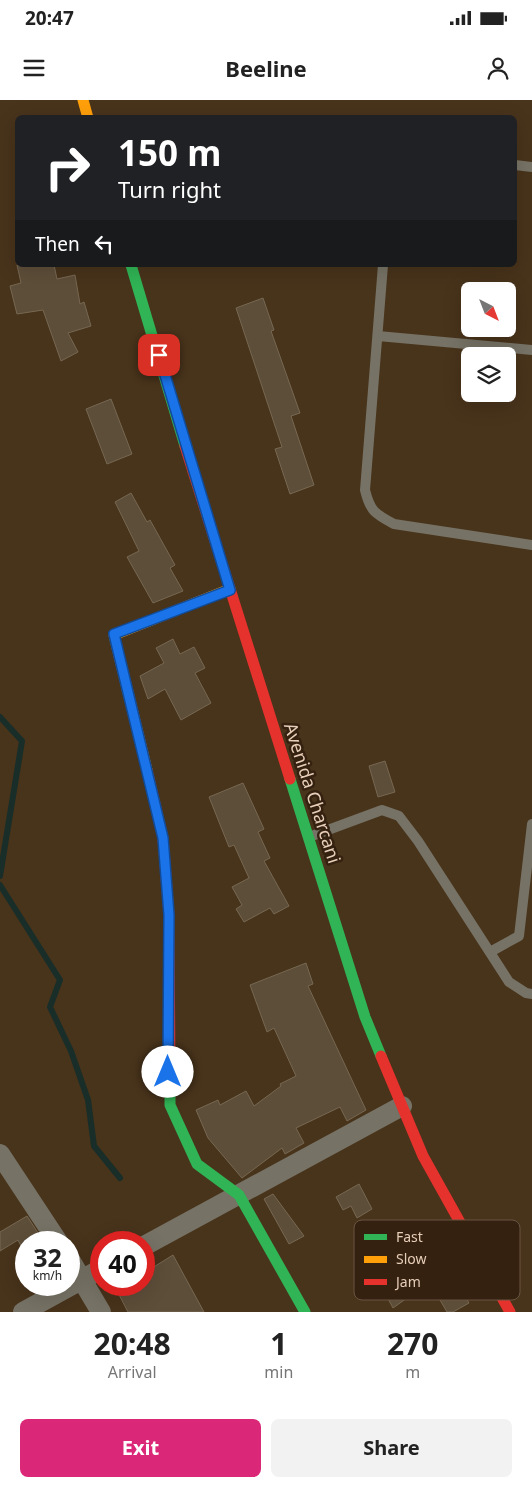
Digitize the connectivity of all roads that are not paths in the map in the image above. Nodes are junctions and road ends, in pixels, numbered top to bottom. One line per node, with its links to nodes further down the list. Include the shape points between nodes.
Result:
1 (84, 100): 2 (main road)
2 (87, 115)
3 (517, 165): 4 (lane)
4 (532, 167)
5 (132, 267): 10 (main road, Avenida Charcani)
6 (383, 267): 7 (lane)
7 (378, 336): 8 (lane); 9 (lane, via 365,490 369,506 377,515 394,524)
8 (532, 350)
9 (532, 545)
10 (230, 590): 12 (main road, Avenida Charcani); 17 (main road, via 114,634 163,838 169,915 170,1105 197,1164)
11 (532, 824): 13 (lane, via 518,936)
12 (308, 838): 13 (lane, via 382,810 398,816 418,841); 15 (main road, Avenida Charcani, via 365,1017)
13 (490, 952): 14 (lane, via 509,982)
14 (532, 994)
15 (402, 1106): 17 (street); 18 (main road, Avenida Charcani, via 423,1156)
16 (0, 1154): 19 (street)
17 (238, 1195): 20 (street); 27 (main road)
18 (459, 1220)
19 (51, 1231)
20 (155, 1240)
21 (90, 1275): 23 (street)
22 (80, 1276): 23 (street)
23 (82, 1279): 25 (street); 26 (street)
24 (503, 1300): 28 (main road, Avenida Charcani)
25 (22, 1312)
26 (101, 1312)
27 (305, 1312)
28 (510, 1312)

